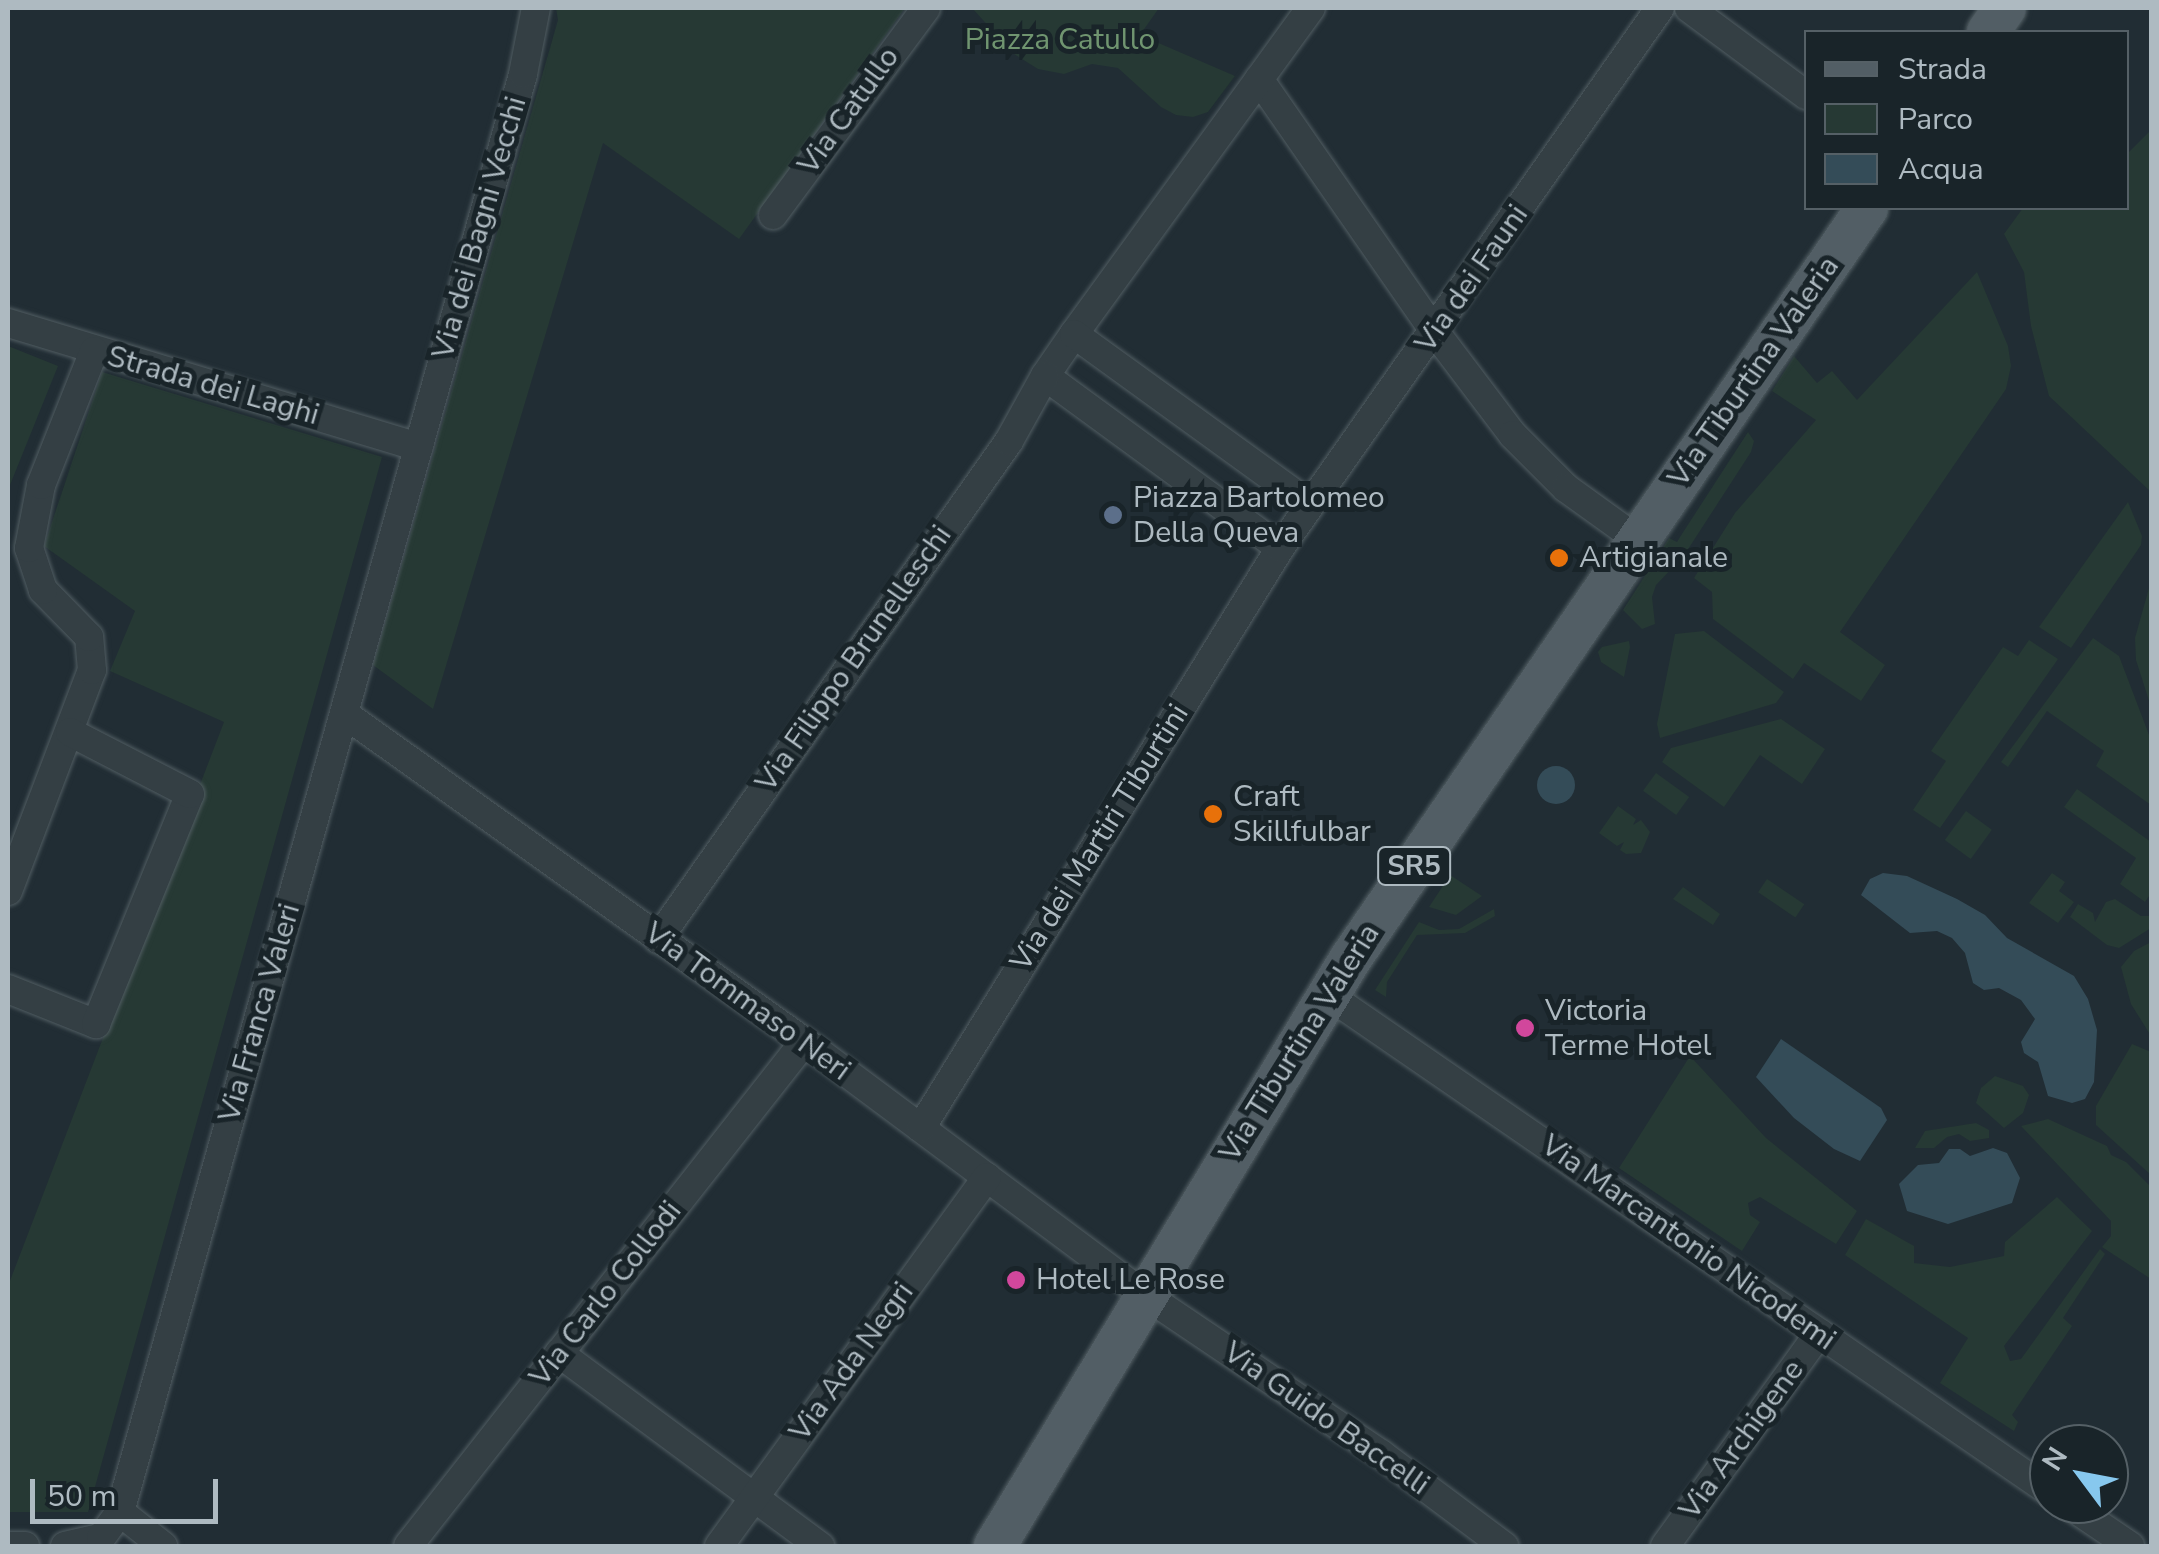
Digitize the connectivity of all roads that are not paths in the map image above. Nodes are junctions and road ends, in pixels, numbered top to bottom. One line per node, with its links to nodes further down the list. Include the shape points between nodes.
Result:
1 (536, 8): 17 (street, Via dei Bagni Vecchi)
2 (926, 8): 11 (street, Via Catullo)
3 (1311, 8): 8 (street)
4 (1660, 8): 13 (street, Via dei Fauni)
5 (1689, 8): 9 (street)
6 (2005, 8): 7 (main road)
7 (1989, 30)
8 (1259, 78): 13 (street); 14 (street)
9 (1804, 94)
10 (1866, 210): 19 (main road, Via Tiburtina Valeria / SR5)
11 (773, 215)
12 (8, 323): 15 (street, Strada dei Laghi)
13 (1435, 332): 18 (street, Via dei Fauni); 19 (street, via 1552,476)
14 (1074, 334): 16 (street); 18 (street)
15 (94, 352): 17 (street, Strada dei Laghi); 22 (street, via 41,485 30,535 36,579 92,646 92,670)
16 (1045, 376): 20 (street); 24 (street, Via Filippo Brunelleschi, via 1009,441)
17 (420, 447): 21 (street, Via Franca Valeri)
18 (1310, 505): 20 (street, Via dei Fauni)
19 (1638, 540): 26 (main road, Via Tiburtina Valeria / SR5)
20 (1280, 548): 28 (street, Via dei Martiri Tiburtini)
21 (346, 715): 24 (street, Via Tommaso Neri); 35 (street, Via Franca Valeri)
22 (70, 732): 23 (street); 25 (street, via 190,794 96,1024)
23 (8, 890)
24 (658, 939): 27 (street, Via Tommaso Neri)
25 (8, 989)
26 (1328, 994): 30 (main road, Via Tiburtina Valeria / SR5); 31 (street, Via Marcantonio Nicodemi)
27 (804, 1042): 28 (street, Via Tommaso Neri); 32 (street, Via Carlo Collodi)
28 (921, 1128): 29 (street, Via Tommaso Neri)
29 (987, 1178): 30 (street, Via Tommaso Neri); 34 (street, Via Ada Negri)
30 (1145, 1295): 44 (main road, Via Tiburtina Valeria / SR5); 45 (street, Via Guido Baccelli)
31 (1819, 1333): 33 (street, Via Marcantonio Nicodemi); 46 (street, Via Archigene)
32 (559, 1354): 34 (street); 41 (street, Via Carlo Collodi)
33 (2029, 1477)
34 (752, 1499): 42 (street, Via Ada Negri); 43 (street)
35 (120, 1512): 39 (street, via 101,1538); 40 (street)
36 (2098, 1524): 47 (street)
37 (8, 1546): 38 (street)
38 (25, 1546)
39 (65, 1546)
40 (163, 1546)
41 (408, 1546)
42 (719, 1546)
43 (820, 1546)
44 (995, 1546)
45 (1504, 1546)
46 (1665, 1546)
47 (2130, 1546)

